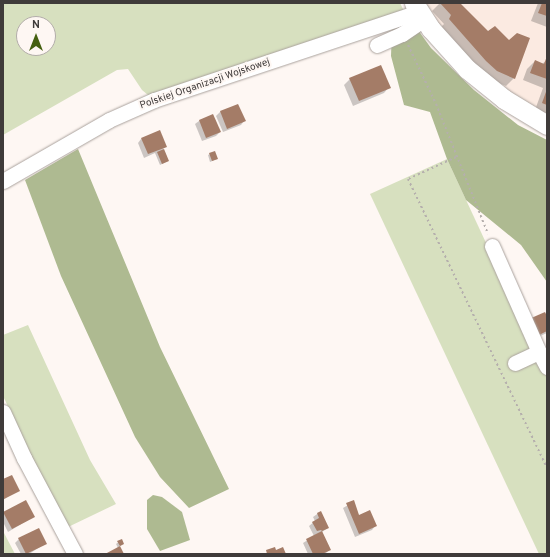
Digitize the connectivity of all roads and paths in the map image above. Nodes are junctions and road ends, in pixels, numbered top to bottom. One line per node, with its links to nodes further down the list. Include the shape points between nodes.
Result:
1 (419, 11): 2 (street); 4 (main road, via 454,56 482,82 504,99); 6 (street, Polskiej Organizacji Wojskowej, via 154,100 109,120)
2 (402, 34): 3 (street); 5 (path, via 436,104)
3 (377, 45)
4 (547, 125)
5 (456, 158): 7 (path, via 475,198); 12 (path, via 408,179)
6 (3, 181)
7 (492, 246): 8 (street)
8 (539, 352): 9 (street); 10 (street)
9 (515, 363)
10 (547, 367)
11 (3, 412): 13 (street, via 24,458)
12 (547, 468)
13 (75, 554)

